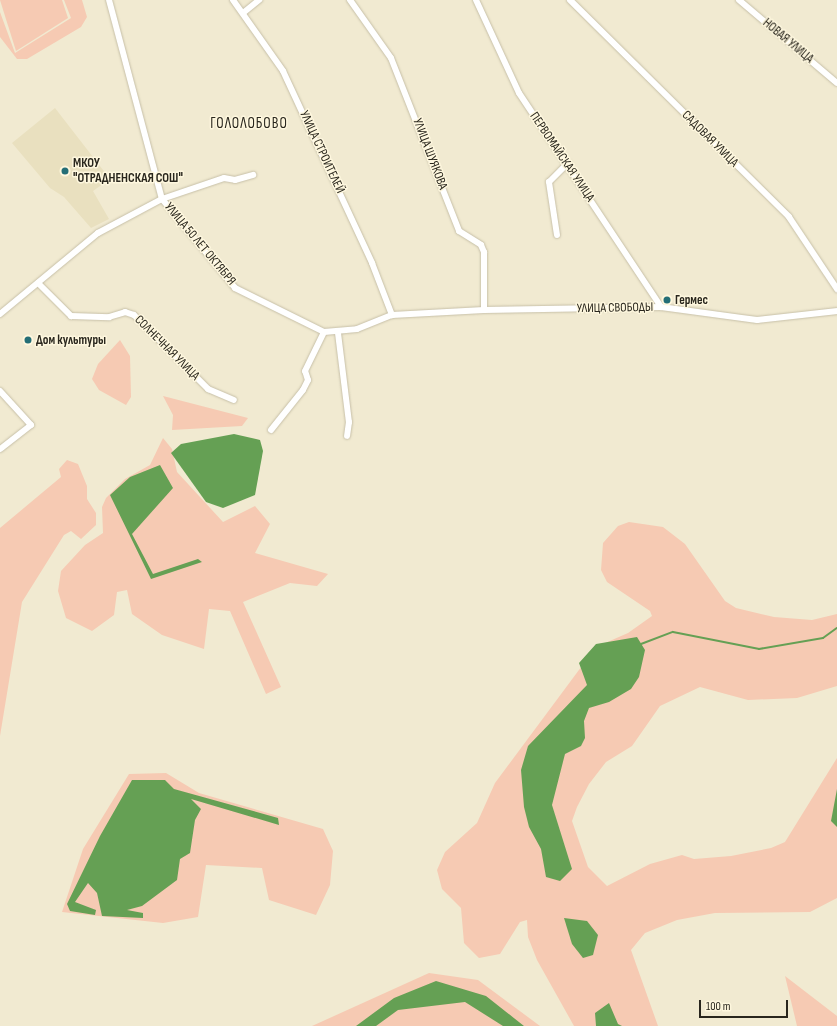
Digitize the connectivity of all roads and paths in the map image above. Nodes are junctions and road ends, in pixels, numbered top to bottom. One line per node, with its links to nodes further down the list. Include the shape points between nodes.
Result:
1 (109, 0): 12 (street, УЛИЦА 50 ЛЕТ ОКТЯБРЯ)
2 (233, 0): 8 (street, УЛИЦА СТРОИТЕЛЕЙ)
3 (259, 0): 8 (street)
4 (350, 0): 17 (street, УЛИЦА ШУЯКОВА, via 391,58 459,231 481,245)
5 (476, 0): 10 (street, ПЕРВОМАЙСКАЯ УЛИЦА, via 508,74)
6 (570, 0): 15 (street, САДОВАЯ УЛИЦА, via 789,217)
7 (739, 0): 9 (street, НОВАЯ УЛИЦА)
8 (243, 13): 20 (street, УЛИЦА СТРОИТЕЛЕЙ, via 286,78 372,263)
9 (837, 83)
10 (568, 163): 13 (street, via 549,182); 16 (street, ПЕРВОМАЙСКАЯ УЛИЦА)
11 (253, 175): 12 (street, УЛИЦА 50 ЛЕТ ОКТЯБРЯ, via 235,180 224,178)
12 (162, 199): 14 (street, УЛИЦА 50 ЛЕТ ОКТЯБРЯ, via 98,233); 21 (street, УЛИЦА 50 ЛЕТ ОКТЯБРЯ, via 235,288)
13 (557, 235)
14 (38, 284): 19 (street, УЛИЦА 50 ЛЕТ ОКТЯБРЯ); 24 (street, СОЛНЕЧНАЯ УЛИЦА, via 71,316 109,317 125,312 134,315 208,389)
15 (837, 289)
16 (661, 307): 17 (street, УЛИЦА СВОБОДЫ); 18 (street, УЛИЦА СВОБОДЫ, via 757,320)
17 (484, 310): 20 (street, УЛИЦА СВОБОДЫ)
18 (837, 311)
19 (1, 312)
20 (392, 315): 22 (street, УЛИЦА 50 ЛЕТ ОКТЯБРЯ)
21 (324, 332): 22 (street, УЛИЦА 50 ЛЕТ ОКТЯБРЯ); 25 (street, via 306,371 308,380 303,390)
22 (338, 333): 26 (street, via 349,422)
23 (0, 391): 27 (street, via 31,424)
24 (234, 400)
25 (271, 430)
26 (347, 436)
27 (0, 449)

